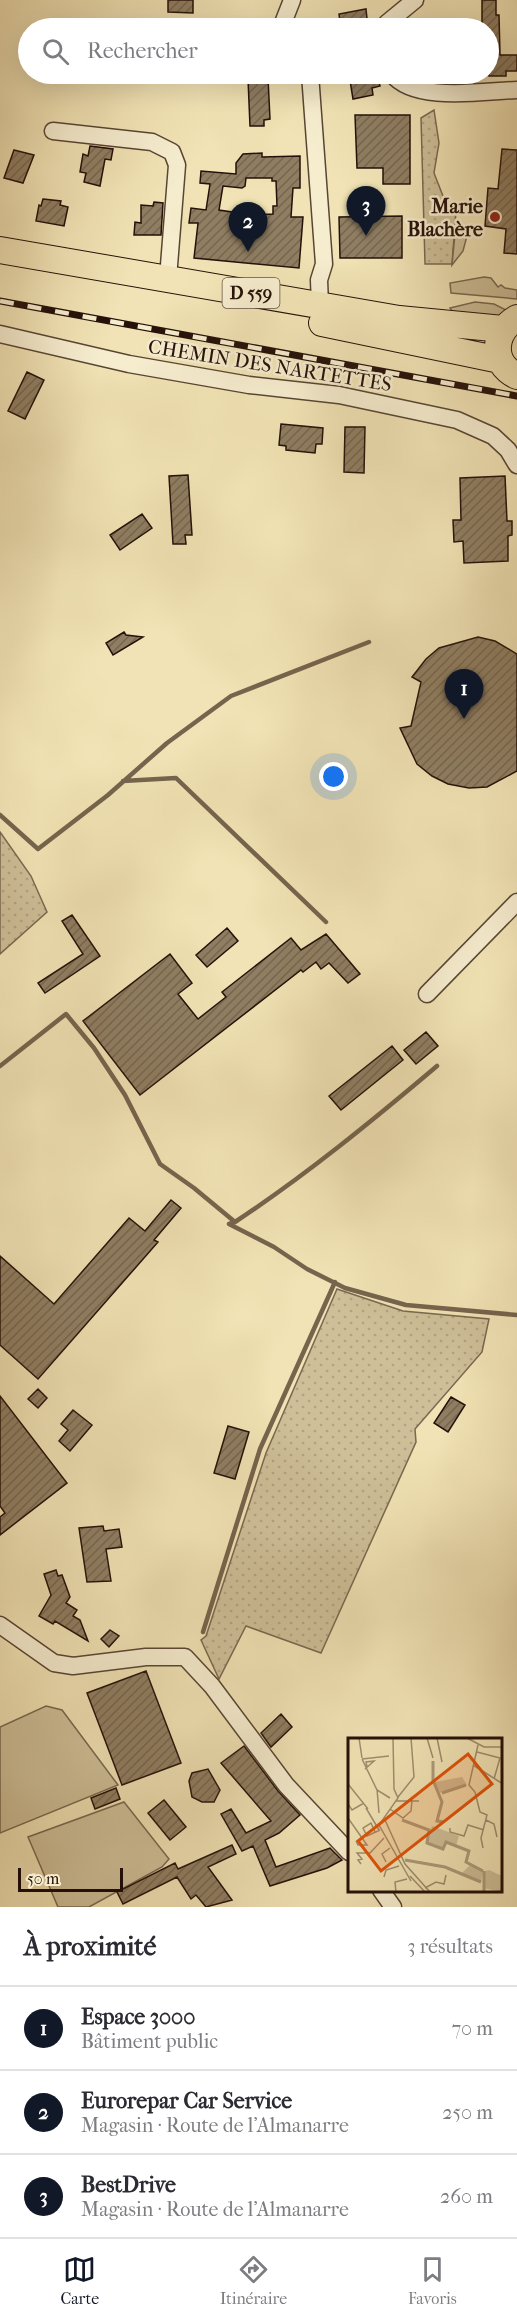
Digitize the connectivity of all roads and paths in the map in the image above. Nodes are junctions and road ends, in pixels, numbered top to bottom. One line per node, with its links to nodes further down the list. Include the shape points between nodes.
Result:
1 (292, 0): 3 (street)
2 (415, 0): 4 (street)
3 (285, 18)
4 (393, 18)
5 (311, 84): 12 (street, via 324,264)
6 (407, 84): 7 (street, via 437,93)
7 (517, 90)
8 (53, 131): 11 (street, via 152,142 172,152 177,165)
9 (0, 250): 11 (main road, D 559)
10 (0, 266): 15 (main road, D 559, via 312,321)
11 (168, 278): 12 (main road, D 559)
12 (320, 305): 13 (main road, D 559, via 399,319)
13 (510, 323): 15 (main road, via 498,344)
14 (0, 334): 16 (street, CHEMIN DES NARTETTES, via 129,364 249,385 339,395 448,418 493,436)
15 (509, 368)
16 (517, 465)
17 (517, 902): 18 (street)
18 (427, 994)
19 (0, 1625): 20 (street, via 54,1663 73,1666 146,1657 185,1657 212,1686 286,1785)
20 (348, 1851)
21 (382, 1892): 22 (street)
22 (393, 1907)

